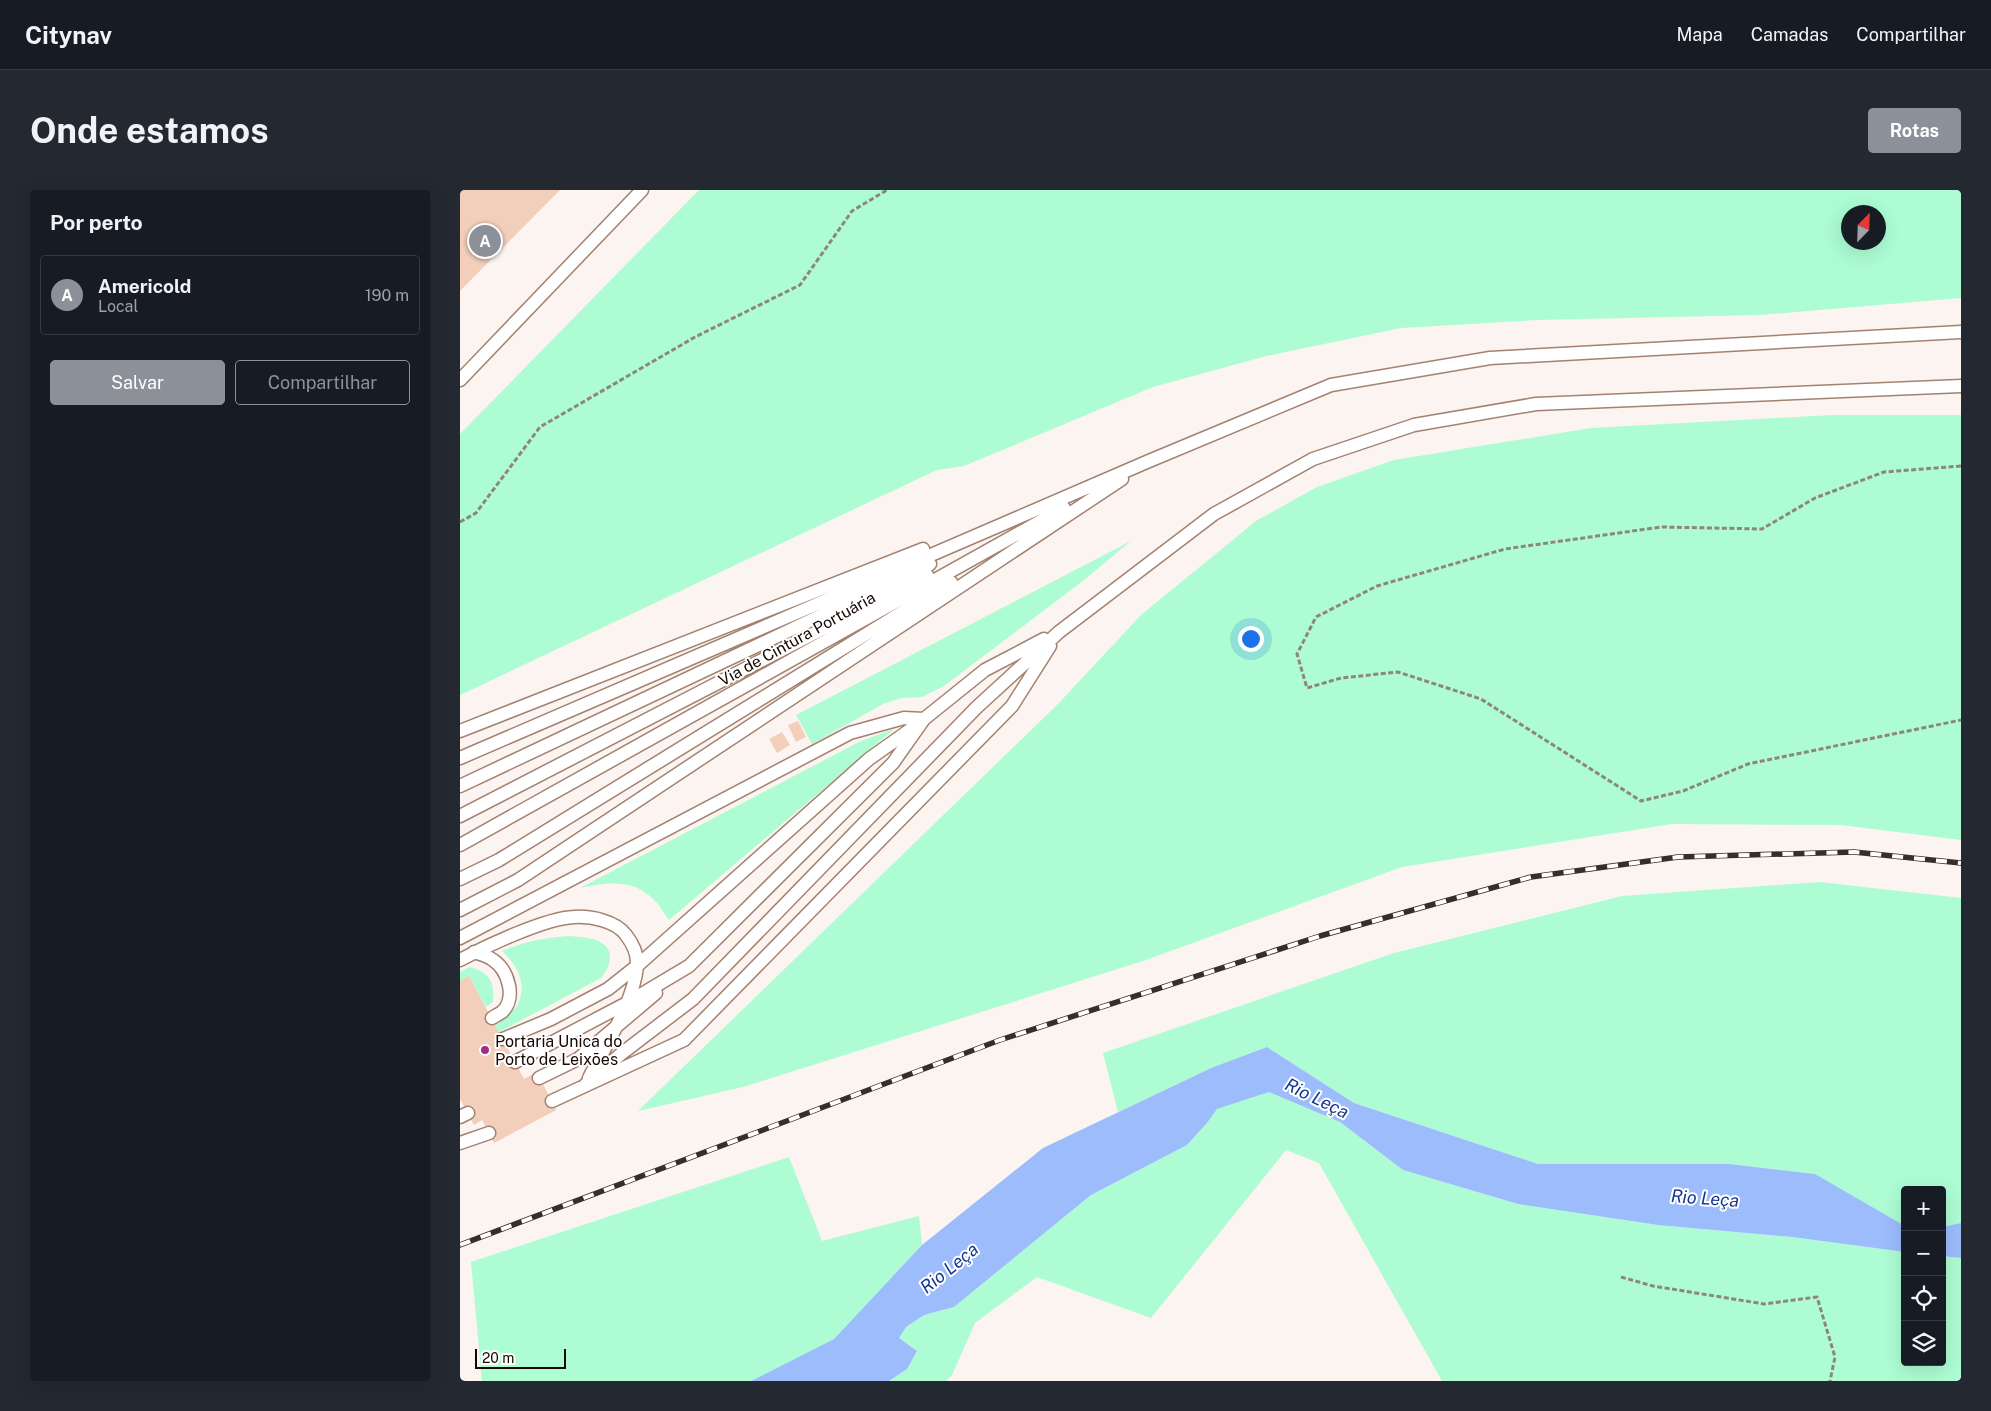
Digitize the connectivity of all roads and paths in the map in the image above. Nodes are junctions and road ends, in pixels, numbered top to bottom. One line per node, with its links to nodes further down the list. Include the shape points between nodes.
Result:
1 (642, 190): 4 (lane)
2 (887, 190): 8 (path, via 852,211 800,285 696,337 540,427 476,513)
3 (1961, 332): 6 (lane, via 1490,358 1330,385)
4 (460, 380)
5 (1961, 386): 9 (lane, via 1536,404 1414,425 1313,459 1214,514)
6 (1149, 461): 12 (lane); 13 (lane); 14 (lane); 15 (lane); 16 (lane, Via de Cintura Portuária); 17 (lane, via 499,860); 18 (lane, via 518,880)
7 (1961, 466): 11 (path, via 1884,472 1815,498 1762,529 1661,528 1505,549 1377,586 1316,618 1297,654 1307,688 1341,678 1398,672 1481,699 1641,800 1683,792 1748,764)
8 (460, 522)
9 (1059, 632): 10 (lane, via 984,670); 30 (lane, via 977,707 693,999); 30 (lane, via 1012,706 684,1040)
10 (924, 719): 19 (lane, via 904,718 850,733); 22 (lane, via 869,759); 23 (lane, via 893,763)
11 (1961, 720)
12 (460, 731)
13 (460, 758)
14 (460, 786)
15 (460, 816)
16 (460, 844)
17 (460, 879)
18 (460, 910)
19 (460, 938)
20 (474, 952): 21 (lane); 22 (lane, via 550,922 574,917 620,927 634,945); 25 (lane, via 492,959 503,969 509,983 509,999 503,1011)
21 (460, 960)
22 (637, 966): 24 (lane); 27 (lane, via 608,989 551,1019)
23 (689, 966): 24 (lane); 26 (lane)
24 (628, 1003): 26 (lane); 28 (lane)
25 (492, 1018)
26 (614, 1028): 29 (lane, via 578,1059); 30 (lane)
27 (503, 1039)
28 (515, 1062)
29 (539, 1078)
30 (585, 1085): 31 (lane)
31 (552, 1101)
32 (489, 1133): 33 (lane)
33 (460, 1143)
34 (1621, 1277): 35 (path, via 1653,1286 1764,1304 1817,1297 1835,1357)
35 (1830, 1381)

